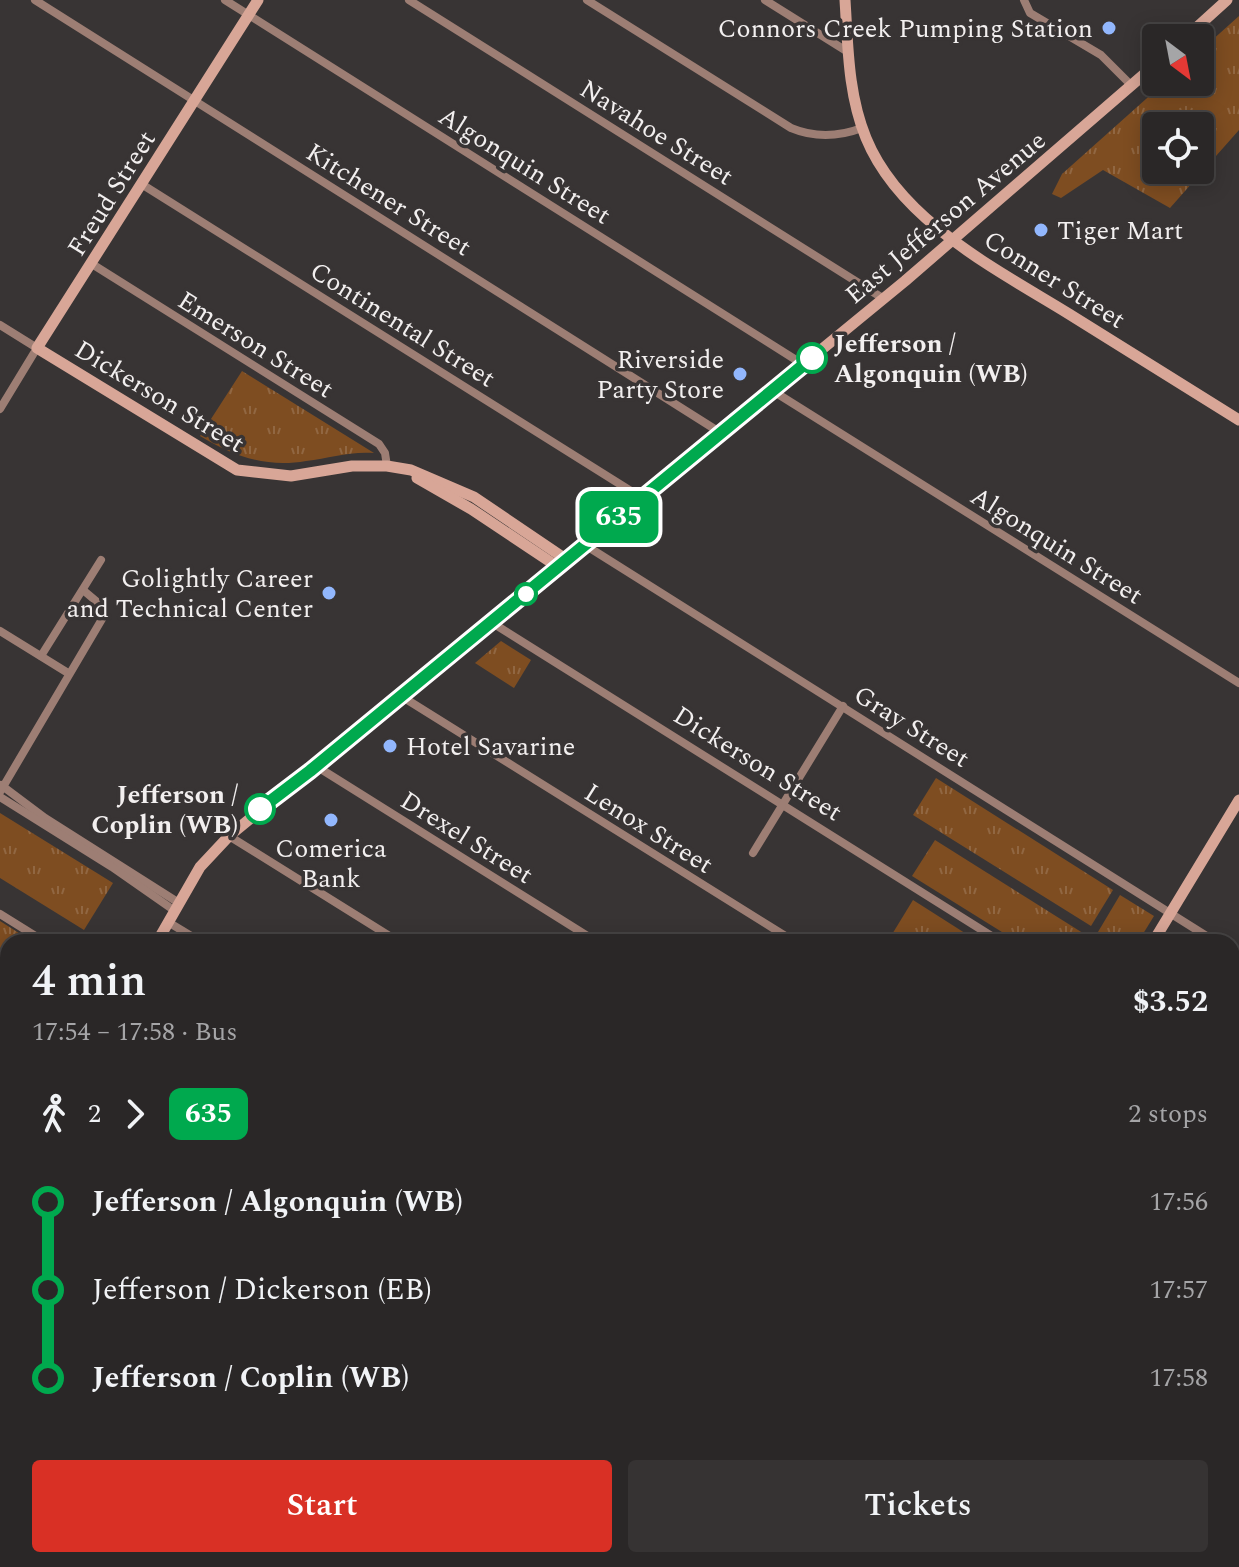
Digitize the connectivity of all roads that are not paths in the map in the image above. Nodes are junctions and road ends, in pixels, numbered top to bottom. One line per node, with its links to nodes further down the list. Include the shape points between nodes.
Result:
1 (35, 0): 15 (street, Kitchener Street)
2 (225, 0): 10 (street, Algonquin Street)
3 (258, 0): 10 (main road, Freud Street)
4 (409, 0): 20 (street, Navahoe Street)
5 (587, 0): 16 (street, via 791,128 821,136)
6 (765, 0): 12 (street)
7 (845, 0): 12 (main road, Conner Street)
8 (1024, 0): 14 (street, via 1030,13 1101,55)
9 (1227, 0): 11 (main road)
10 (249, 15): 15 (main road, Freud Street); 23 (street, Algonquin Street)
11 (1200, 24)
12 (848, 52): 16 (main road, Conner Street)
13 (1142, 77): 14 (main road, East Jefferson Avenue)
14 (1132, 86): 18 (main road, East Jefferson Avenue)
15 (195, 101): 17 (main road, Freud Street); 27 (street, Kitchener Street)
16 (862, 128): 18 (main road, Conner Street, via 883,169)
17 (143, 185): 19 (main road, Freud Street); 29 (street, Continental Street)
18 (953, 241): 20 (main road, East Jefferson Avenue); 26 (main road, Conner Street)
19 (92, 264): 22 (main road, Freud Street); 28 (street, Emerson Street, via 379,444)
20 (884, 299): 23 (main road, East Jefferson Avenue)
21 (0, 325): 22 (street, Dickerson Street)
22 (37, 348): 25 (street, Freud Street); 28 (main road, Dickerson Street, via 237,470 291,476)
23 (804, 365): 24 (main road, East Jefferson Avenue)
24 (773, 391): 27 (main road, East Jefferson Avenue); 38 (street, Algonquin Street)
25 (0, 409)
26 (1239, 420)
27 (721, 433): 29 (main road, East Jefferson Avenue)
28 (387, 466): 32 (main road, Dickerson Street, via 420,473 474,497)
29 (642, 498): 30 (main road, East Jefferson Avenue)
30 (585, 545): 32 (main road, East Jefferson Avenue); 40 (street, Gray Street)
31 (101, 560): 33 (street)
32 (562, 564): 34 (main road, East Jefferson Avenue)
33 (83, 590): 36 (street); 37 (street, via 105,614)
34 (491, 622): 39 (main road, East Jefferson Avenue); 44 (street, Dickerson Street)
35 (0, 631): 36 (street)
36 (41, 656): 37 (street)
37 (68, 673): 42 (street)
38 (1239, 683)
39 (401, 696): 41 (main road, East Jefferson Avenue); 57 (street, Lenox Street)
40 (843, 706): 44 (street); 49 (street, Gray Street)
41 (316, 766): 46 (main road, East Jefferson Avenue); 56 (street, Drexel Street)
42 (1, 790): 48 (street)
43 (1239, 800): 45 (main road)
44 (783, 805): 47 (street); 58 (street, Dickerson Street)
45 (1235, 816): 49 (main road)
46 (229, 836): 48 (main road, East Jefferson Avenue, via 200,867); 55 (street)
47 (753, 853)
48 (177, 907): 51 (main road, East Jefferson Avenue)
49 (1170, 913): 59 (main road); 60 (street, Gray Street)
50 (0, 914): 52 (street)
51 (168, 922): 53 (main road, East Jefferson Avenue); 54 (street)
52 (32, 934)
53 (161, 934)
54 (188, 934)
55 (386, 934)
56 (584, 934)
57 (782, 934)
58 (988, 934)
59 (1158, 934)
60 (1203, 934)

